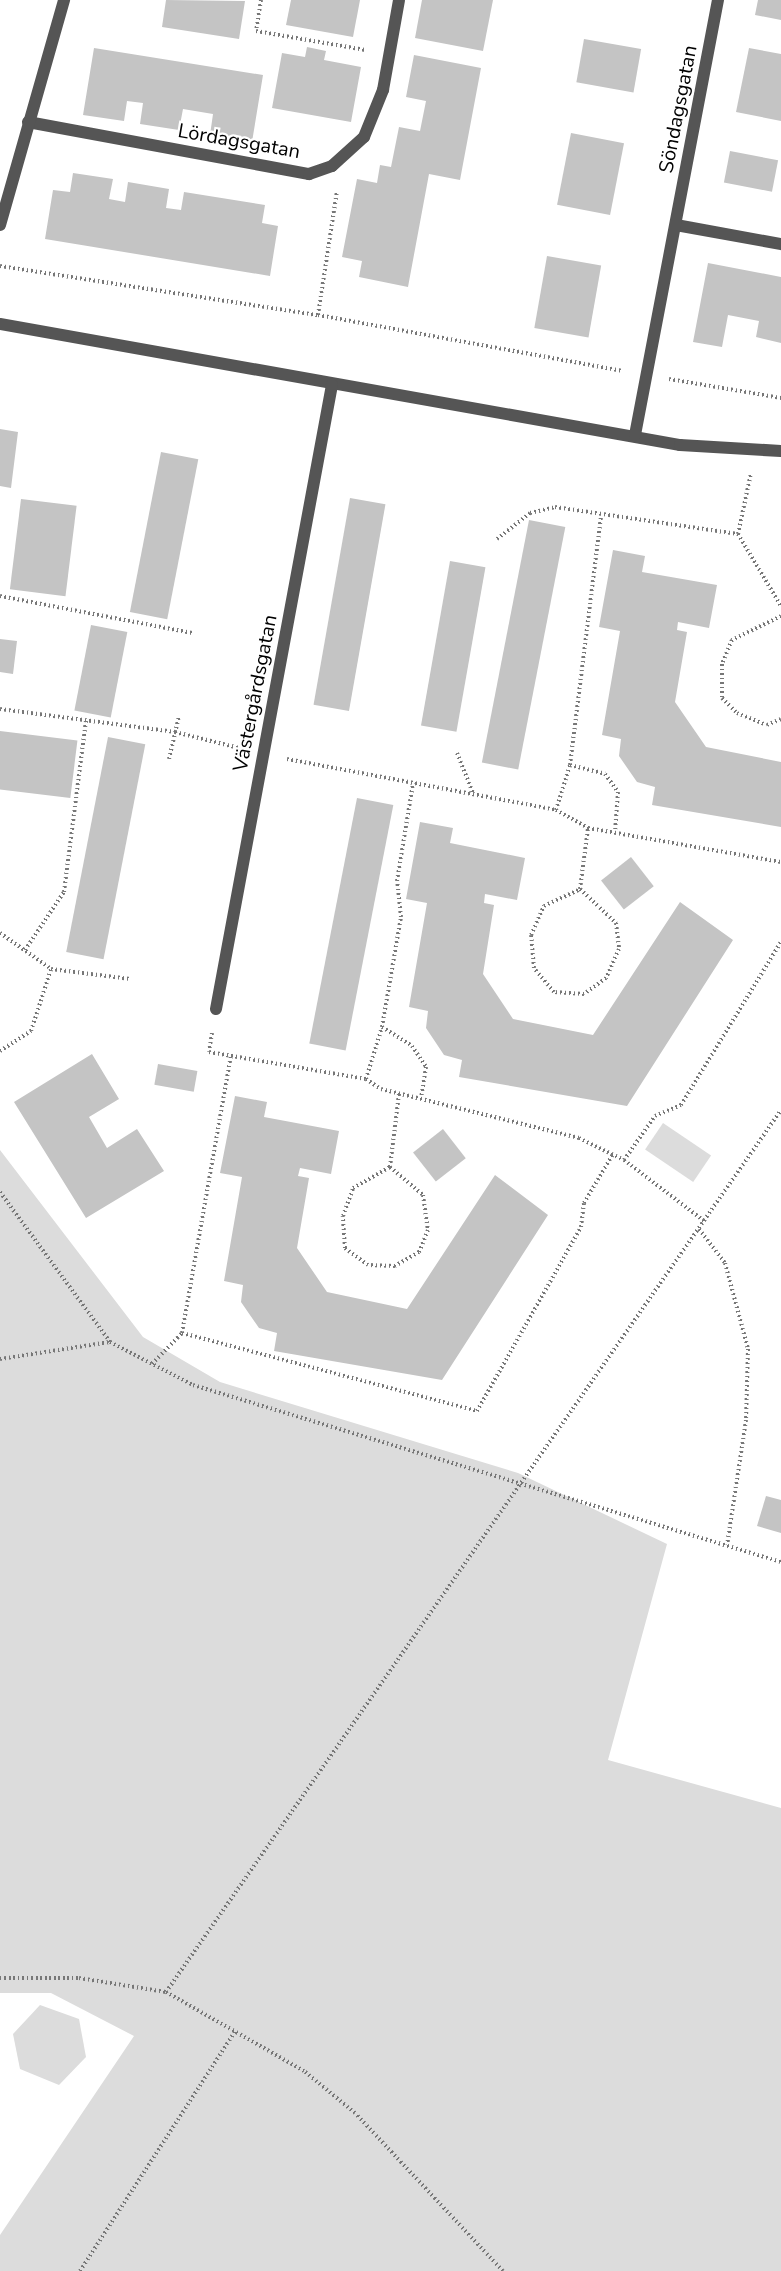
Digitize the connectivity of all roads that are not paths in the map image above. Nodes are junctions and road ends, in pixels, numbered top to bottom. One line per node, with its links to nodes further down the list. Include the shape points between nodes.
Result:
1 (64, 0): 4 (street)
2 (399, 0): 4 (street, Lördagsgatan, via 383,90 364,137 332,166 309,174)
3 (718, 0): 6 (street, Söndagsgatan)
4 (28, 122): 5 (street)
5 (0, 225)
6 (676, 225): 7 (street); 10 (street, Söndagsgatan)
7 (781, 244)
8 (0, 324): 9 (street)
9 (332, 385): 10 (street); 12 (street, Västergårdsgatan)
10 (635, 435): 11 (street)
11 (781, 452)
12 (216, 1009)

